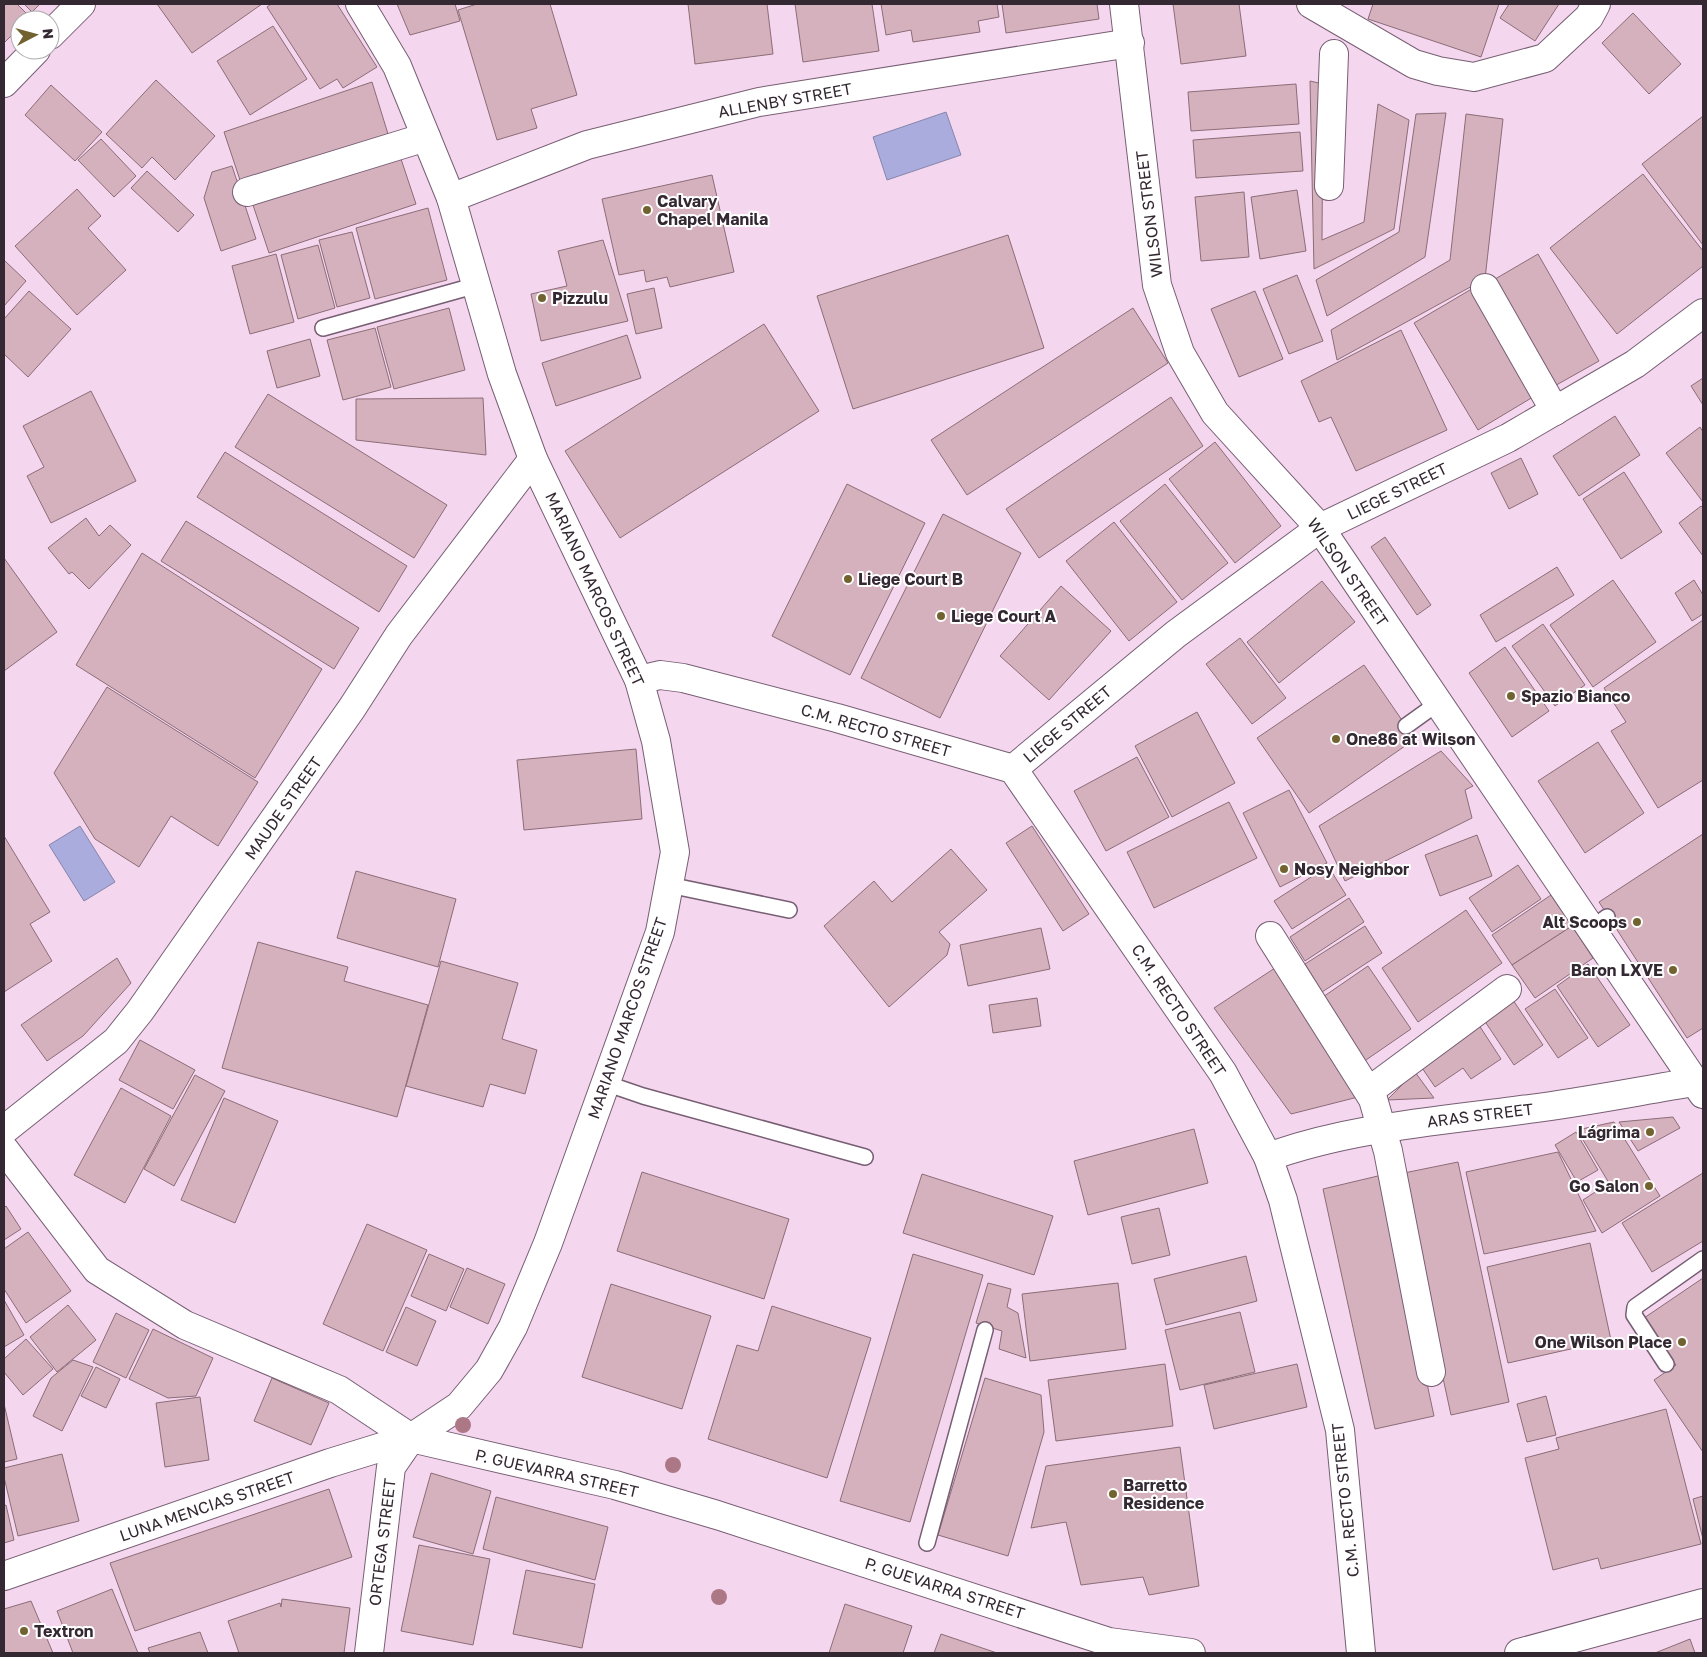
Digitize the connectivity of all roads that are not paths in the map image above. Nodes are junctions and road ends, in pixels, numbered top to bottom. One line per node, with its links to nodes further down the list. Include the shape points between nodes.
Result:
1 (81, 4): 6 (street)
2 (360, 4): 11 (street, MARIANO MARCOS STREET, via 397,66)
3 (1124, 4): 7 (street, WILSON STREET)
4 (1311, 4): 5 (street, via 1414,64 1474,77 1545,58 1589,17)
5 (1596, 4)
6 (60, 25)
7 (1130, 43): 14 (street, ALLENBY STREET, via 759,102 587,145); 21 (street, WILSON STREET, via 1157,284 1180,353 1216,413)
8 (1334, 54): 12 (street)
9 (26, 60): 10 (street)
10 (4, 82)
11 (426, 137): 13 (street); 14 (street, MARIANO MARCOS STREET)
12 (1329, 186)
13 (247, 192)
14 (451, 198): 15 (street, MARIANO MARCOS STREET)
15 (477, 285): 18 (lane); 20 (street, MARIANO MARCOS STREET, via 502,374)
16 (1485, 288): 19 (street)
17 (1703, 313): 19 (street, LIEGE STREET, via 1635,364)
18 (323, 328)
19 (1555, 411): 21 (street, LIEGE STREET, via 1508,438)
20 (533, 459): 22 (street, MARIANO MARCOS STREET); 34 (street, MAUDE STREET, via 398,636 352,708 140,1011 116,1041)
21 (1320, 528): 23 (street, WILSON STREET); 25 (street, LIEGE STREET, via 1176,634)
22 (639, 680): 25 (street, C.M. RECTO STREET, via 660,675 683,678); 26 (street, MARIANO MARCOS STREET, via 656,741 675,852)
23 (1438, 703): 24 (lane); 31 (street, WILSON STREET, via 1599,923 1670,1029)
24 (1406, 726)
25 (1013, 769): 36 (street, C.M. RECTO STREET, via 1223,1073)
26 (668, 885): 27 (lane); 30 (street, MARIANO MARCOS STREET, via 660,932)
27 (789, 910)
28 (1270, 936): 32 (street)
29 (1507, 989): 32 (street)
30 (606, 1083): 37 (lane); 42 (street, MARIANO MARCOS STREET, via 548,1243 513,1327 489,1370 458,1406)
31 (1699, 1088): 33 (street, ARAS STREET)
32 (1369, 1091): 33 (street)
33 (1383, 1128): 36 (street, ARAS STREET, via 1301,1145); 41 (street)
34 (4, 1130)
35 (4, 1149): 42 (street, P. GUEVARRA STREET, via 97,1270 185,1325 339,1390)
36 (1268, 1156): 48 (street, C.M. RECTO STREET, via 1283,1200 1340,1430)
37 (866, 1157)
38 (1703, 1259): 40 (lane, via 1635,1307 1634,1315)
39 (986, 1330): 43 (lane)
40 (1666, 1364)
41 (1431, 1372)
42 (411, 1438): 44 (street, LUNA MENCIAS STREET); 46 (street, ORTEGA STREET, via 391,1467); 47 (street, P. GUEVARRA STREET, via 615,1485 1109,1642)
43 (927, 1544)
44 (4, 1576)
45 (1703, 1603): 49 (street)
46 (369, 1653)
47 (1191, 1653)
48 (1361, 1653)
49 (1518, 1653)

